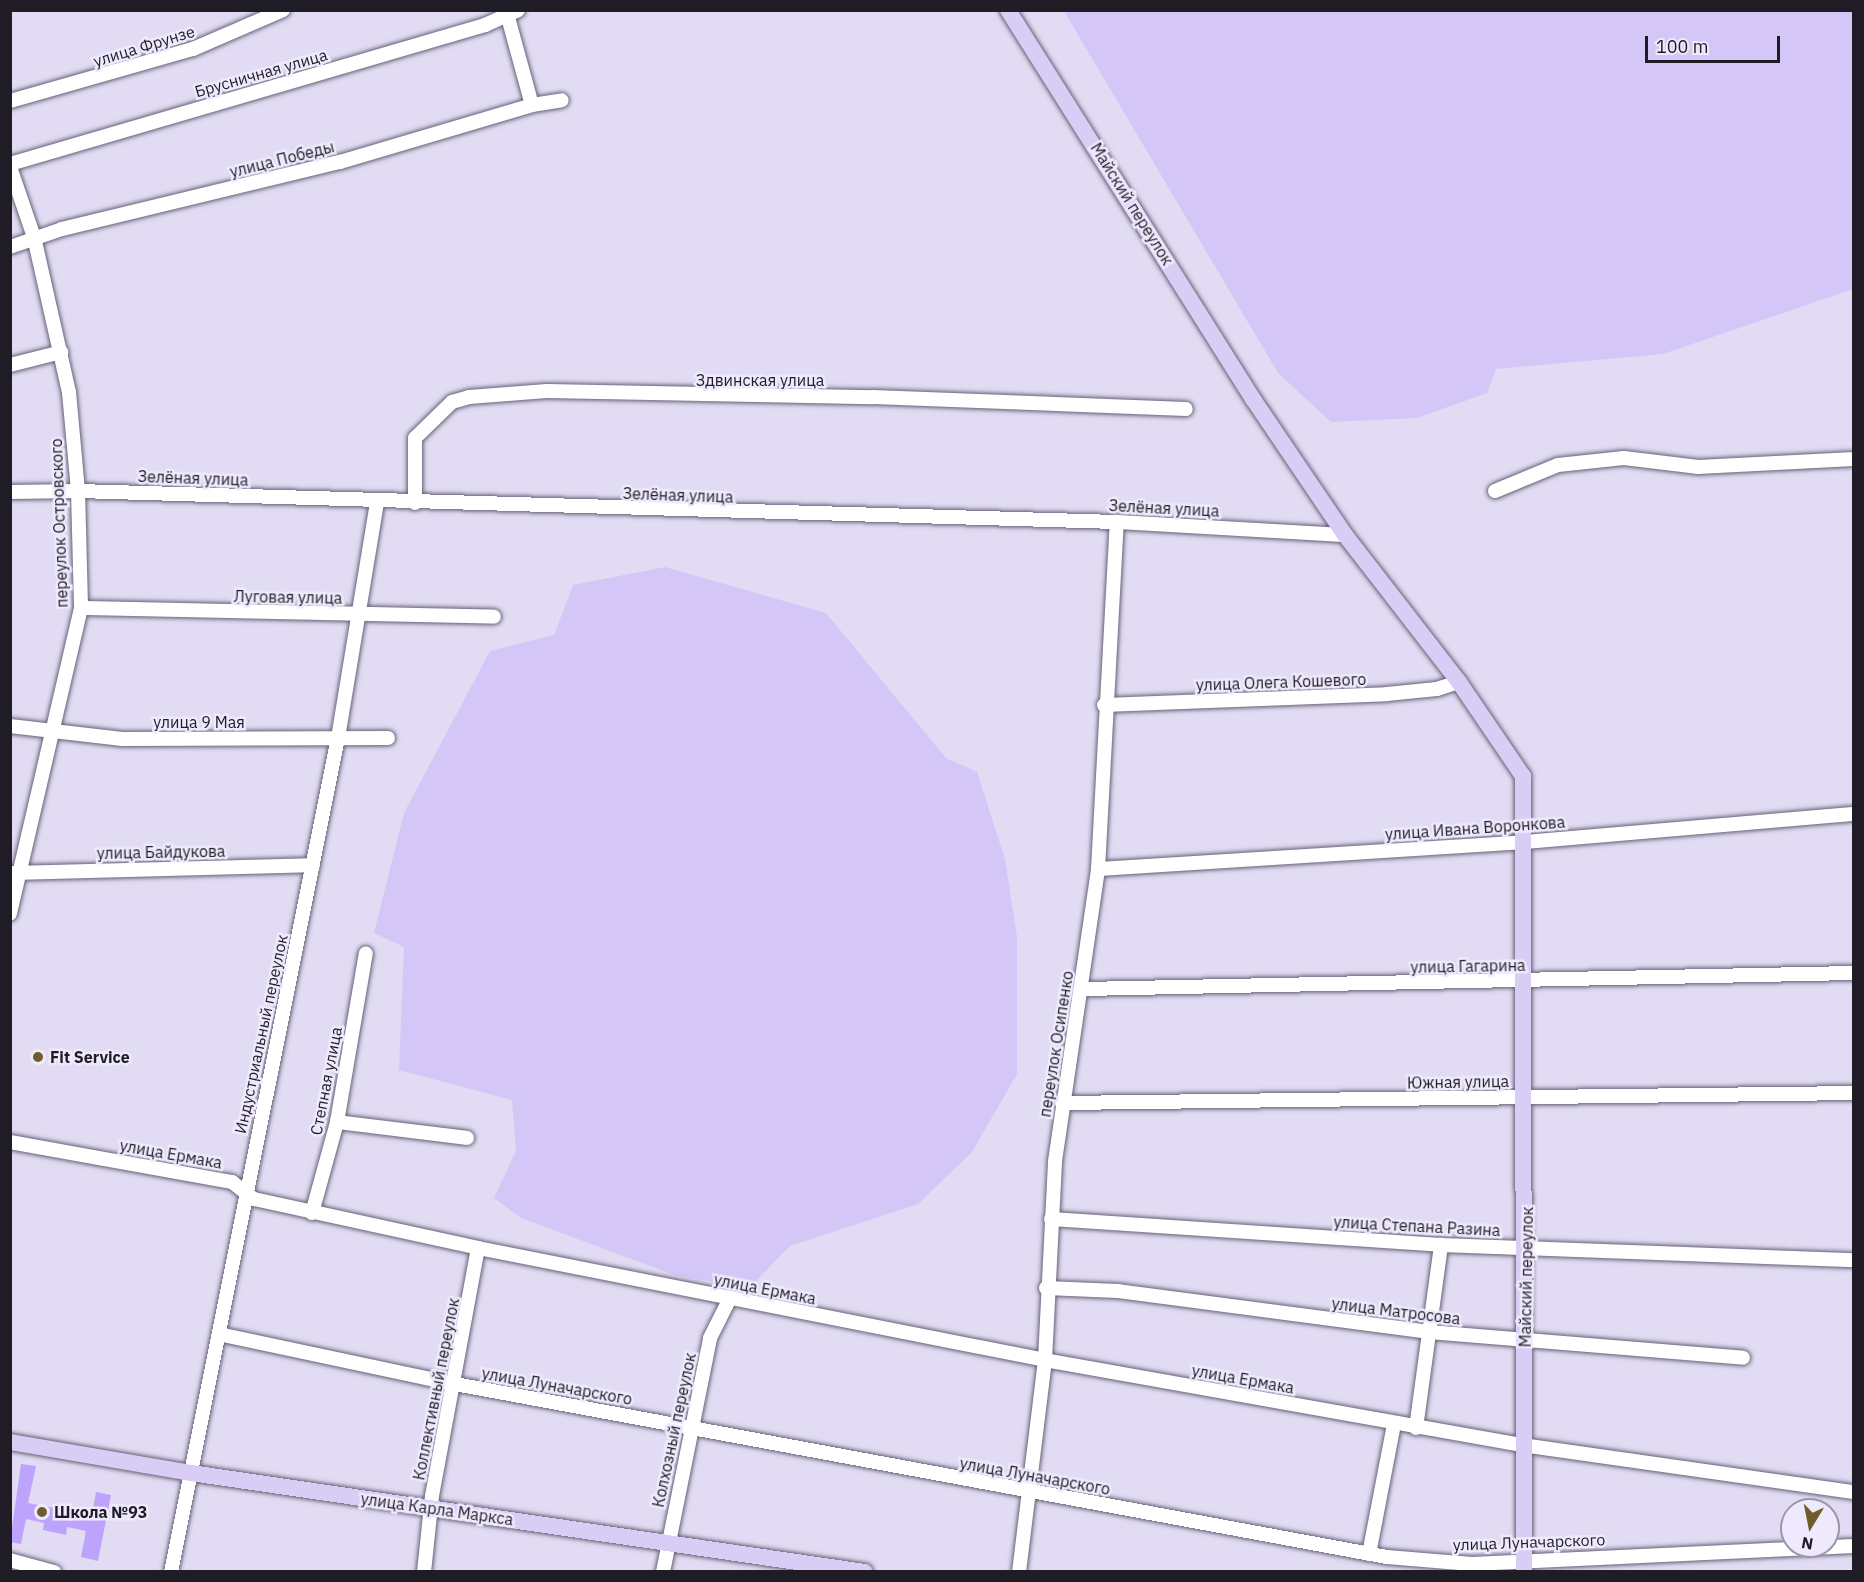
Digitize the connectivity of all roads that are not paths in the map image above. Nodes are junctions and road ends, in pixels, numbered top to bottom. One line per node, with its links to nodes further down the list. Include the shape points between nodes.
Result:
1 (283, 10): 5 (street, улица Фрунзе, via 193,49)
2 (1008, 10): 20 (main road, Майский переулок, via 1253,399)
3 (510, 12): 6 (street); 7 (street, Брусничная улица, via 484,25)
4 (562, 100): 6 (street, улица Победы)
5 (10, 101)
6 (532, 105): 8 (street, улица Победы, via 340,162)
7 (10, 165): 8 (street, переулок Островского)
8 (34, 237): 9 (street, улица Победы); 10 (street, переулок Островского)
9 (10, 247)
10 (61, 352): 11 (street); 14 (street, переулок Островского)
11 (10, 365)
12 (1186, 409): 18 (street, Здвинская улица, via 873,397 547,391 469,397 452,402 415,438)
13 (1854, 459): 15 (street, via 1698,467 1624,458 1558,465)
14 (78, 490): 16 (street, Зелёная улица); 17 (street, Зелёная улица); 21 (street, переулок Островского)
15 (1495, 491)
16 (10, 492)
17 (377, 502): 18 (street, Зелёная улица); 22 (street, Индустриальный переулок)
18 (415, 503): 19 (street, Зелёная улица)
19 (1117, 522): 20 (street, Зелёная улица); 25 (street, переулок Осипенко)
20 (1345, 535): 24 (main road, Майский переулок)
21 (81, 608): 22 (street, Луговая улица); 27 (street, переулок Островского)
22 (360, 615): 23 (street, Луговая улица); 28 (street, Индустриальный переулок)
23 (494, 617)
24 (1459, 682): 25 (street, улица Олега Кошевого, via 1437,689 1387,694); 31 (main road, Майский переулок, via 1523,776)
25 (1104, 705): 33 (street, переулок Осипенко)
26 (10, 726): 27 (street, улица 9 Мая)
27 (54, 733): 28 (street, улица 9 Мая, via 122,739); 34 (street, переулок Островского)
28 (338, 738): 29 (street, улица 9 Мая); 32 (street, Индустриальный переулок)
29 (388, 738)
30 (1854, 814): 31 (street, улица Ивана Воронкова)
31 (1526, 842): 33 (street, улица Ивана Воронкова); 38 (main road, Майский переулок)
32 (313, 865): 34 (street, улица Байдукова); 46 (street, Индустриальный переулок)
33 (1098, 869): 39 (street, переулок Осипенко)
34 (16, 872): 35 (street, переулок Островского)
35 (10, 914)
36 (366, 953): 43 (street, Степная улица)
37 (1854, 973): 38 (street, улица Гагарина)
38 (1525, 982): 39 (street, улица Гагарина); 41 (main road, Майский переулок)
39 (1083, 989): 42 (street, переулок Осипенко)
40 (1854, 1093): 41 (street, Южная улица)
41 (1525, 1098): 42 (street, Южная улица); 51 (main road, Майский переулок)
42 (1062, 1103): 48 (street, переулок Осипенко)
43 (337, 1122): 44 (street); 47 (street, Степная улица)
44 (467, 1138)
45 (10, 1142): 46 (street, улица Ермака, via 232,1182)
46 (245, 1190): 47 (street, улица Ермака, via 254,1199); 56 (street, Индустриальный переулок)
47 (312, 1213): 50 (street, улица Ермака)
48 (1051, 1219): 49 (street, улица Степана Разина); 53 (street, переулок Осипенко)
49 (1441, 1245): 51 (street, улица Степана Разина); 55 (street)
50 (478, 1248): 54 (street, улица Ермака); 60 (street, Коллективный переулок)
51 (1527, 1248): 52 (street, улица Степана Разина); 57 (main road, Майский переулок)
52 (1854, 1260)
53 (1046, 1288): 55 (street, улица Матросова, via 1118,1291); 59 (street, переулок Осипенко)
54 (730, 1299): 59 (street, улица Ермака); 62 (street, Колхозный переулок, via 710,1338)
55 (1430, 1332): 57 (street, улица Матросова); 63 (street)
56 (219, 1334): 60 (street, улица Луначарского); 66 (street, Индустриальный переулок)
57 (1525, 1342): 58 (street, улица Матросова); 65 (main road, Майский переулок)
58 (1743, 1358)
59 (1045, 1360): 61 (street, улица Ермака); 68 (street, переулок Осипенко)
60 (455, 1384): 62 (street, улица Луначарского); 69 (street, Коллективный переулок)
61 (1394, 1424): 63 (street, улица Ермака); 72 (street)
62 (691, 1427): 68 (street, улица Луначарского); 70 (street, Колхозный переулок)
63 (1416, 1428): 65 (street, улица Ермака)
64 (10, 1442): 66 (main road, улица Карла Маркса)
65 (1522, 1445): 67 (street, улица Ермака); 74 (main road, Майский переулок)
66 (191, 1473): 69 (main road, улица Карла Маркса); 76 (street, Индустриальный переулок)
67 (1854, 1491)
68 (1031, 1493): 72 (street, улица Луначарского); 80 (street, переулок Осипенко)
69 (430, 1508): 70 (main road, улица Карла Маркса); 77 (street, Коллективный переулок)
70 (667, 1543): 78 (street, Колхозный переулок); 79 (main road, улица Карла Маркса)
71 (1854, 1546): 74 (street, улица Луначарского)
72 (1369, 1554): 74 (street, улица Луначарского)
73 (10, 1560): 75 (street)
74 (1524, 1566)
75 (54, 1572)
76 (171, 1572)
77 (424, 1572)
78 (663, 1572)
79 (865, 1572)
80 (1019, 1572)

